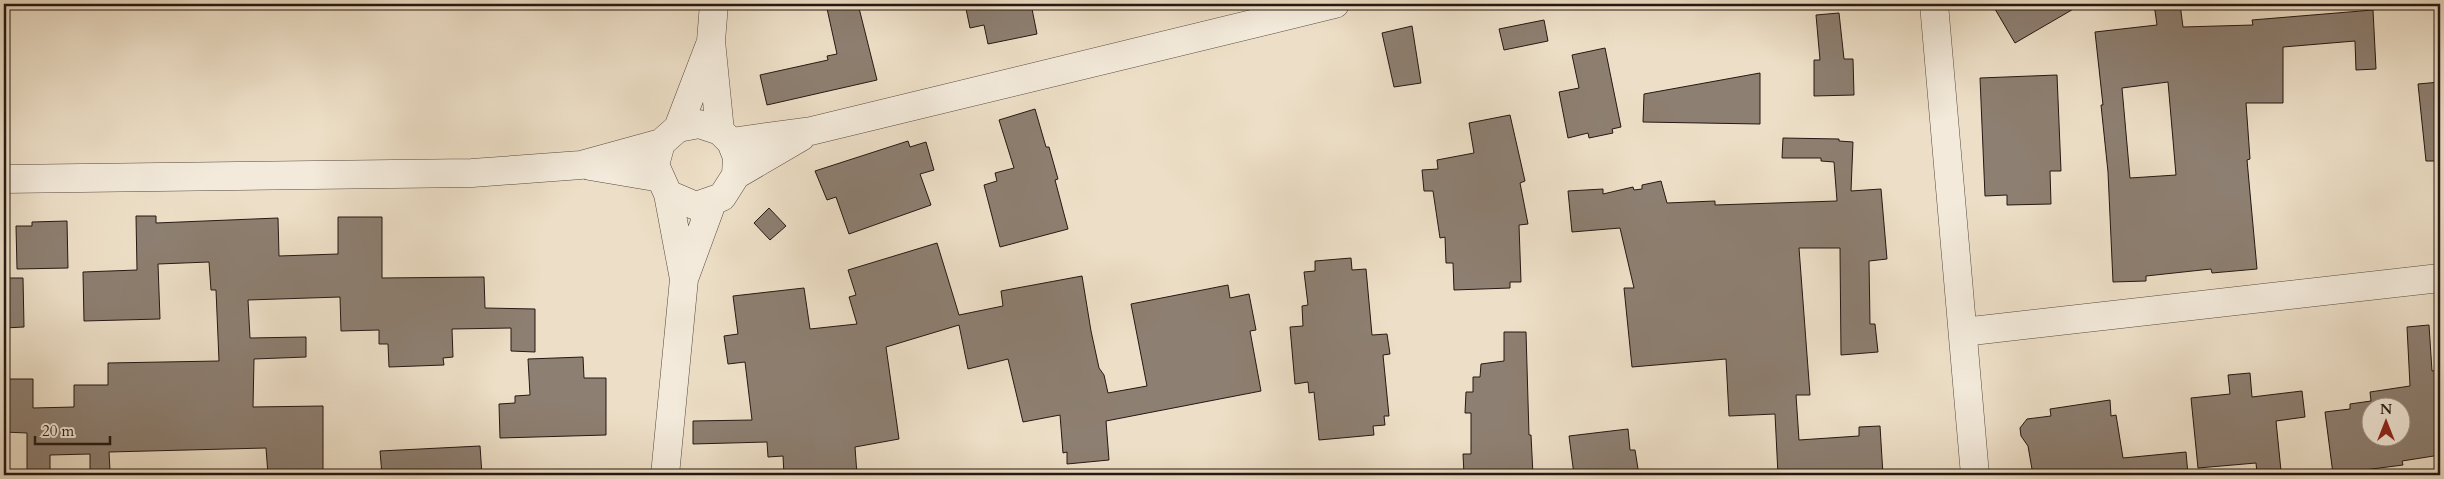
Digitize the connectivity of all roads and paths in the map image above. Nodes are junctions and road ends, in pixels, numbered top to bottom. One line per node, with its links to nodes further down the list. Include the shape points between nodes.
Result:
1 (714, 4): 4 (street)
2 (1335, 4): 5 (street)
3 (1934, 4): 15 (street)
4 (711, 41): 6 (street); 7 (street)
5 (811, 131): 7 (street); 9 (street)
6 (670, 136): 7 (street, via 699,124); 8 (street); 11 (street, via 655,165)
7 (725, 136): 9 (street, via 737,157)
8 (581, 165): 10 (street, via 472,173); 11 (street)
9 (736, 175): 12 (street, via 722,197)
10 (4, 179)
11 (664, 186): 12 (street, via 696,206); 14 (street)
12 (713, 200): 14 (street)
13 (2440, 278): 15 (street)
14 (684, 279): 16 (street)
15 (1963, 332): 17 (street)
16 (665, 475)
17 (1975, 475)

